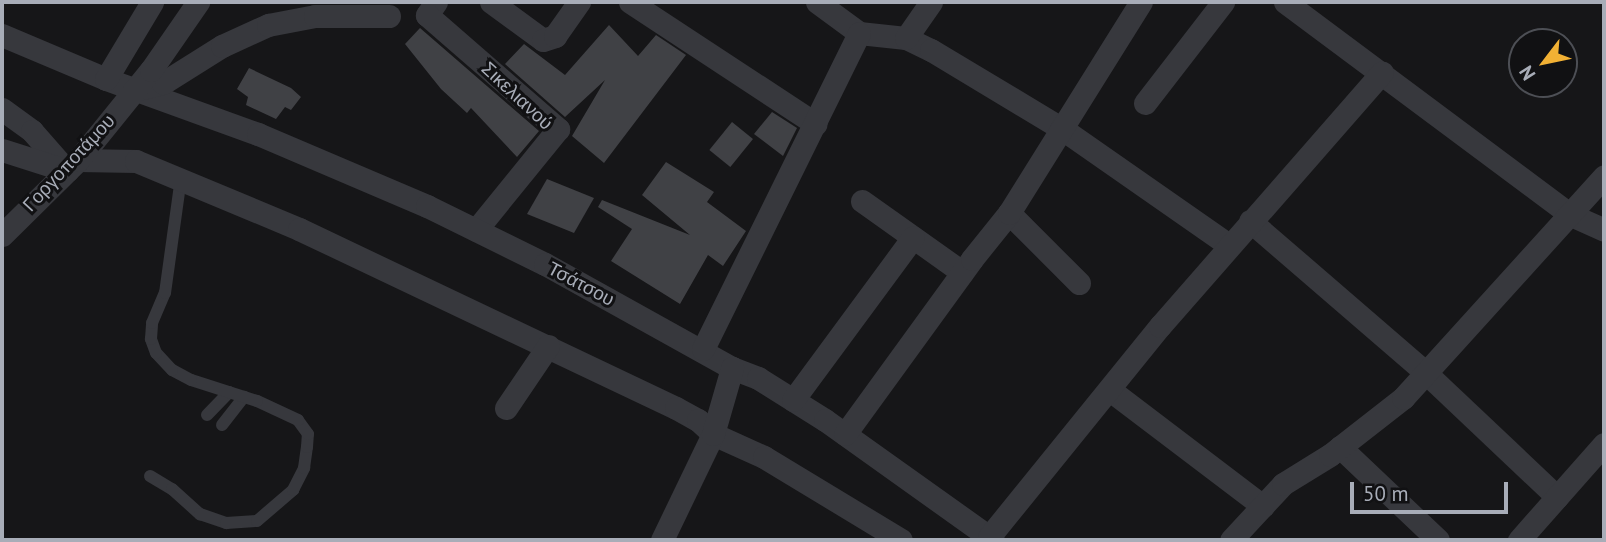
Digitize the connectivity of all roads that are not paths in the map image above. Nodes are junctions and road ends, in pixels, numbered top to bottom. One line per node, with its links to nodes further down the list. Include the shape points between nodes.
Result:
1 (152, 2): 19 (street)
2 (198, 2): 20 (street, Γοργοποτάμου)
3 (436, 2): 33 (street, Σικελιανού, via 427,15 558,129)
4 (491, 2): 12 (street)
5 (579, 2): 12 (street, via 555,36 543,40)
6 (631, 2): 23 (street)
7 (817, 2): 15 (street)
8 (931, 2): 17 (street)
9 (1141, 2): 24 (street)
10 (1223, 2): 21 (street)
11 (1285, 2): 13 (street)
12 (515, 9)
13 (1312, 9): 18 (street)
14 (389, 16): 20 (street, via 315,16 268,25 222,46 163,83)
15 (859, 33): 17 (street); 23 (street)
16 (2, 35): 19 (street, Τσάτσου)
17 (906, 38): 24 (street)
18 (1382, 72): 31 (street); 32 (street)
19 (106, 79): 20 (street, Τσάτσου)
20 (134, 90): 26 (street, Γοργοποτάμου); 33 (street, Τσάτσου, via 258,134)
21 (1144, 103)
22 (2, 108): 26 (street)
23 (816, 124): 41 (street)
24 (1061, 128): 30 (street); 37 (street)
25 (2, 150): 26 (street)
26 (73, 165): 28 (street, via 136,161); 35 (street, Γοργοποτάμου)
27 (1604, 176): 31 (street)
28 (181, 177): 40 (street); 45 (lane, via 166,293 152,323 151,340 172,370)
29 (862, 201): 36 (street)
30 (1009, 213): 38 (street); 39 (street)
31 (1571, 215): 34 (street); 43 (street)
32 (1250, 221): 37 (street); 43 (street)
33 (476, 230): 41 (street, Τσάτσου)
34 (1604, 230)
35 (2, 235)
36 (913, 237): 38 (street); 47 (street)
37 (1229, 245): 44 (street)
38 (962, 272): 52 (street)
39 (1079, 283)
40 (548, 346): 48 (street); 51 (street, via 676,408)
41 (703, 349): 42 (street, Τσάτσου)
42 (732, 368): 47 (street, Τσάτσου); 51 (street)
43 (1427, 374): 54 (street); 56 (street)
44 (1110, 390): 57 (street); 58 (street)
45 (229, 392): 46 (lane); 49 (lane)
46 (244, 397): 50 (lane); 55 (lane, via 298,420 308,434 304,468 293,490 257,521 226,523 200,514)
47 (793, 400): 52 (street, Τσάτσου)
48 (506, 408)
49 (207, 415)
50 (222, 425)
51 (713, 434): 59 (street); 60 (street, via 764,457)
52 (845, 434): 58 (street, Τσάτσου)
53 (1604, 444): 56 (street)
54 (1340, 447): 57 (street, via 1283,484); 62 (street)
55 (150, 476)
56 (1557, 497): 63 (street)
57 (1263, 506): 61 (street)
58 (991, 538)
59 (662, 540)
60 (901, 540)
61 (1231, 540)
62 (1438, 540)
63 (1519, 540)

